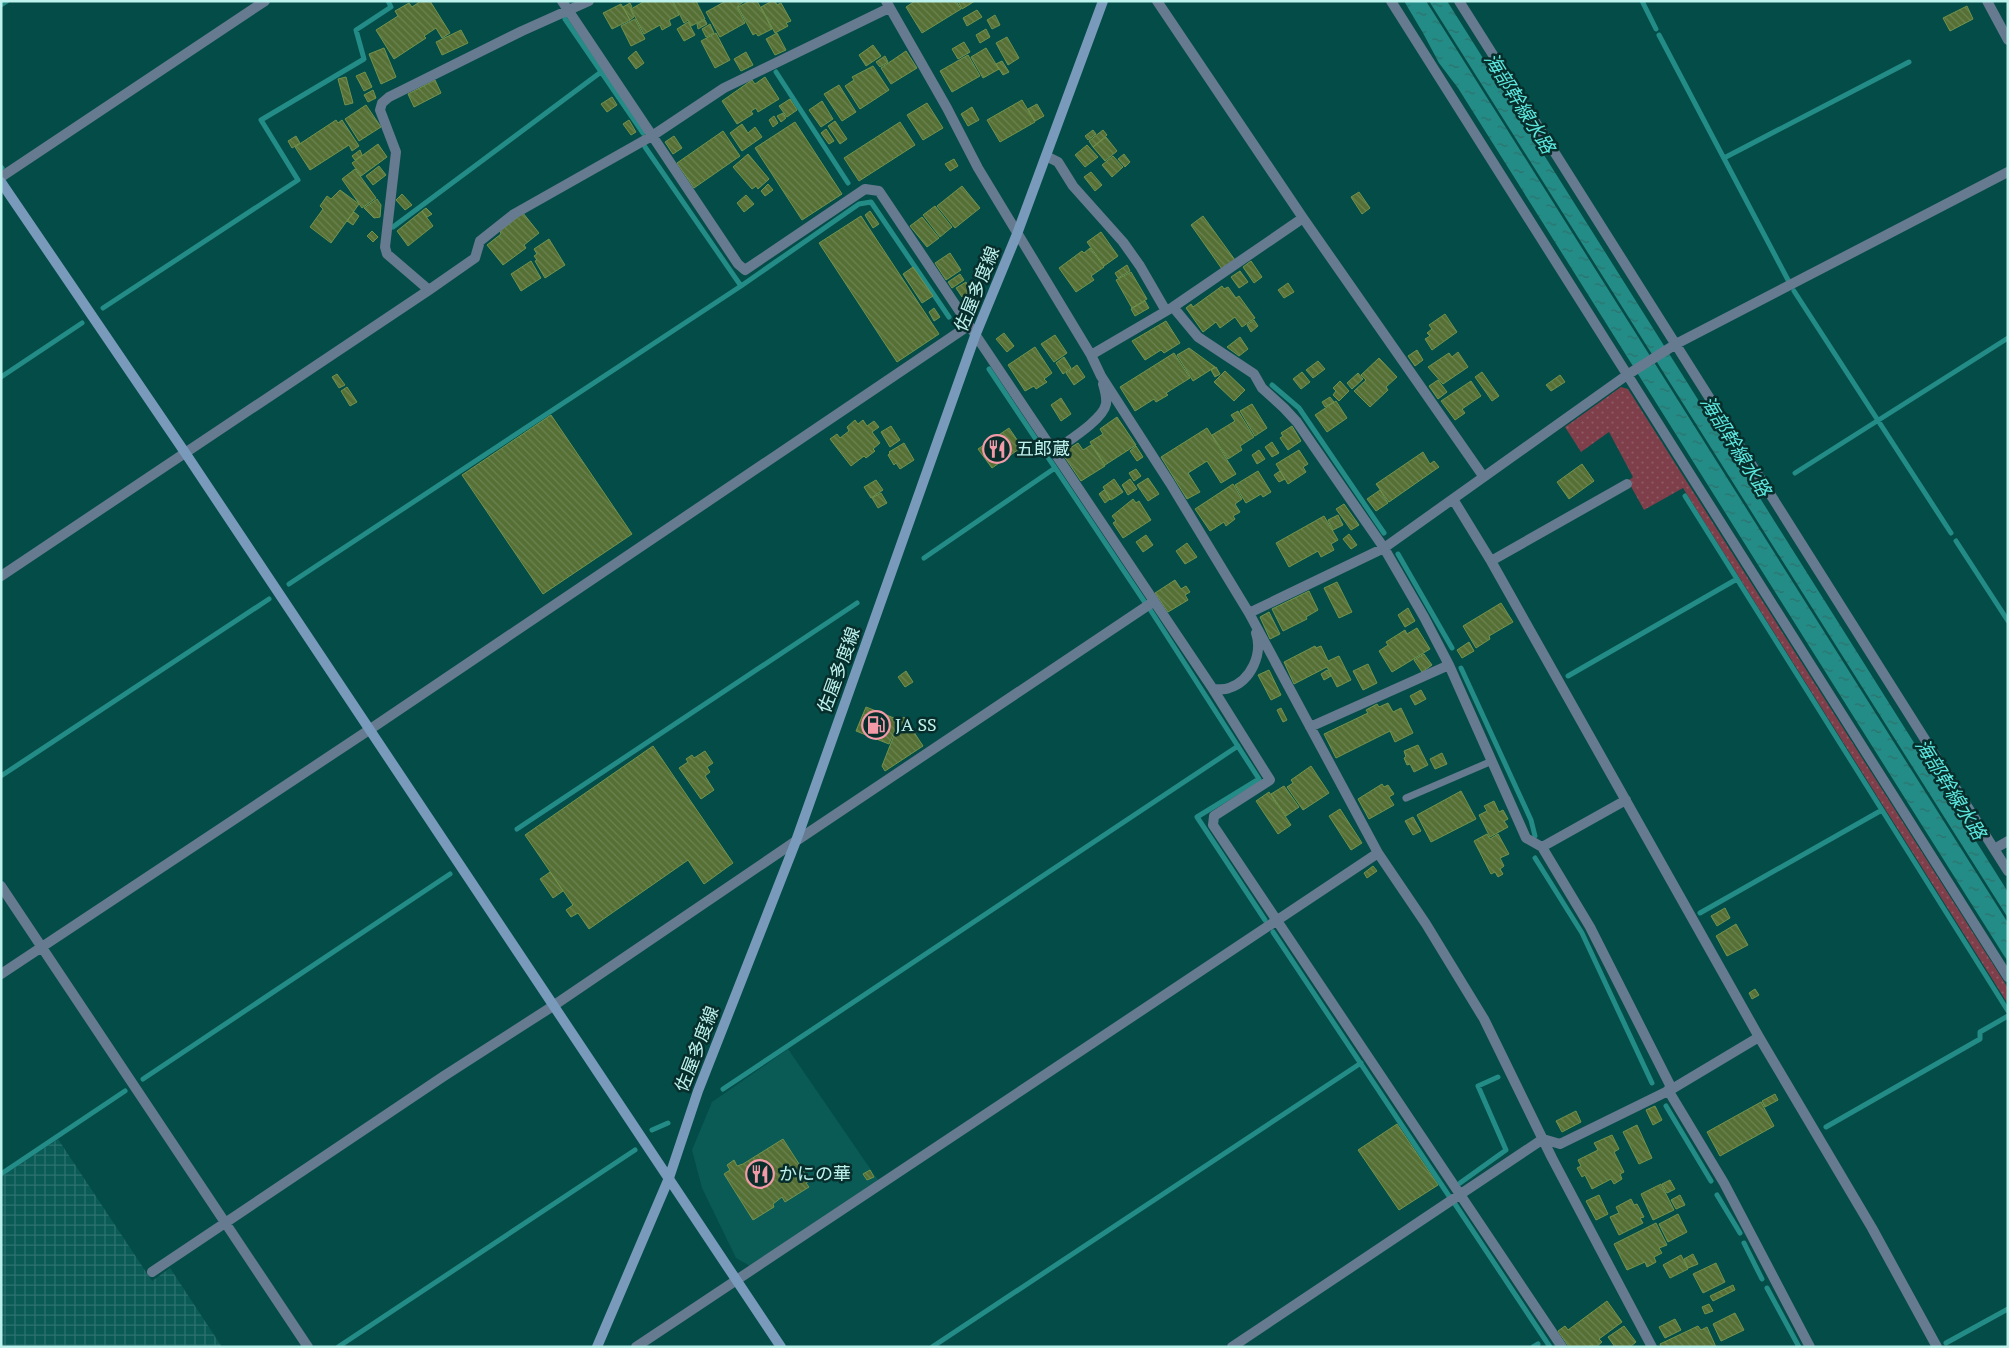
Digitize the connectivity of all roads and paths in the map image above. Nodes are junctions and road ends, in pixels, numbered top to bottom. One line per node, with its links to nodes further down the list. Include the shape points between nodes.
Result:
1 (265, 1): 14 (street)
2 (589, 1): 9 (street)
3 (1103, 1): 12 (main road, 佐屋多度線)
4 (1157, 1): 16 (street)
5 (1391, 1): 24 (street)
6 (1459, 1): 22 (street)
7 (1988, 1): 10 (street)
8 (887, 4): 11 (street, via 724,88); 17 (street)
9 (565, 6): 11 (street); 18 (street, via 382,103 380,110 396,152 385,247 387,254)
10 (2008, 40)
11 (652, 136): 18 (street, via 514,214 480,240 475,258); 20 (street, via 745,270 865,189 879,191)
12 (1046, 156): 17 (main road, 佐屋多度線); 19 (street, via 1058,162 1073,186 1123,242)
13 (2008, 172): 22 (street)
14 (1, 177)
15 (1, 182): 27 (main road)
16 (1303, 218): 19 (street); 28 (street)
17 (1017, 234): 21 (main road, 佐屋多度線); 23 (street)
18 (430, 290): 27 (street)
19 (1169, 309): 23 (street); 31 (street, via 1198,337 1254,374 1262,388 1297,422)
20 (968, 326): 21 (street); 39 (street)
21 (975, 336): 26 (street); 44 (main road, 佐屋多度線)
22 (1673, 346): 24 (street); 46 (street)
23 (1091, 355): 25 (street)
24 (1629, 374): 28 (street); 53 (street)
25 (1101, 376): 26 (street, via 1106,394 1106,405 1101,415); 35 (street)
26 (1053, 452): 34 (street)
27 (186, 454): 33 (street); 39 (main road)
28 (1483, 476): 30 (street)
29 (1627, 484): 32 (street)
30 (1453, 500): 31 (street); 32 (street)
31 (1384, 548): 35 (street); 36 (street)
32 (1491, 561): 42 (street)
33 (1, 576)
34 (1153, 602): 37 (street); 44 (street)
35 (1249, 613): 37 (street, via 1260,643 1248,676 1226,689); 38 (street)
36 (1449, 665): 38 (street); 40 (street)
37 (1213, 689): 50 (street, via 1270,780 1214,816 1213,825)
38 (1310, 726): 47 (street)
39 (369, 730): 51 (street); 54 (main road)
40 (1492, 761): 41 (lane); 45 (street, via 1526,838)
41 (1406, 798)
42 (1626, 800): 45 (street); 55 (street)
43 (2008, 840): 46 (street)
44 (796, 841): 54 (street); 58 (main road, 佐屋多度線, via 698,1092)
45 (1542, 848): 56 (street, via 1601,946)
46 (1994, 849): 48 (street)
47 (1378, 853): 50 (street); 57 (street, via 1484,1019)
48 (2008, 871)
49 (1, 886): 51 (street)
50 (1276, 921): 59 (street); 62 (street)
51 (42, 947): 52 (street); 60 (street)
52 (1, 974)
53 (2008, 977)
54 (553, 1006): 58 (main road); 60 (street)
55 (1759, 1037): 56 (street); 71 (street, via 1872,1228)
56 (1670, 1090): 57 (street, via 1560,1144); 70 (street, via 1724,1183)
57 (1543, 1139): 59 (street); 69 (street)
58 (669, 1178): 62 (main road); 64 (main road, 佐屋多度線)
59 (1460, 1196): 67 (street); 68 (street)
60 (227, 1223): 61 (street); 63 (street)
61 (152, 1272)
62 (737, 1280): 65 (street); 66 (main road)
63 (308, 1347)
64 (597, 1347)
65 (636, 1347)
66 (781, 1347)
67 (1232, 1347)
68 (1562, 1347)
69 (1652, 1347)
70 (1810, 1347)
71 (1937, 1347)

